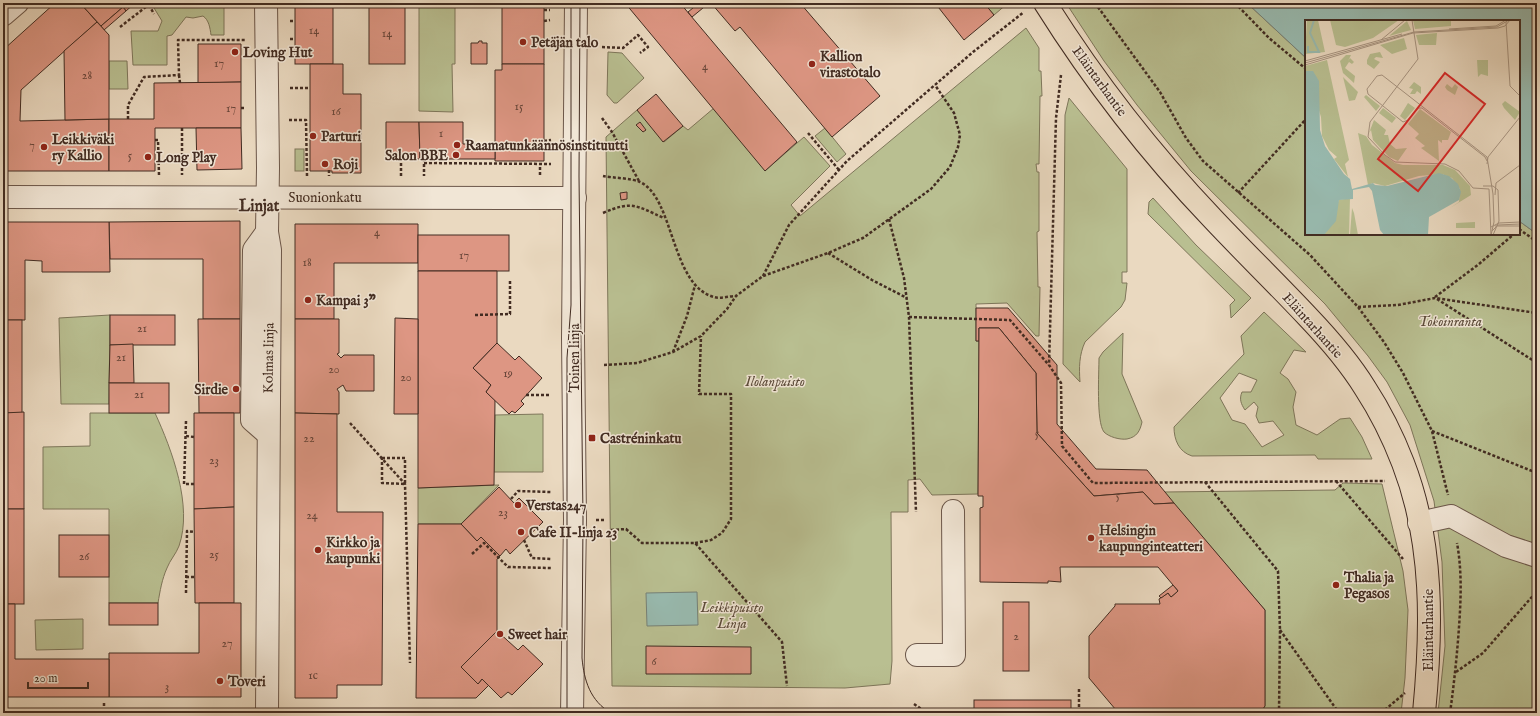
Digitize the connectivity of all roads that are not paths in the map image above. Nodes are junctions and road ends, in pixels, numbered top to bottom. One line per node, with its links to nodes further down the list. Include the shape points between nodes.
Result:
1 (17, 3): 5 (street)
2 (266, 3): 7 (street, Kolmas linja)
3 (576, 3): 8 (street, Toinen linja)
4 (1046, 3): 12 (main road, Eläintarhantie, via 1107,94 1159,160 1331,342 1365,386 1385,422 1403,463)
5 (3, 15)
6 (3, 197): 7 (street, Suonionkatu)
7 (267, 197): 8 (street, Suonionkatu); 9 (street, Kolmas linja)
8 (575, 198): 16 (street, Toinen linja)
9 (267, 232): 10 (street, Kolmas linja, via 270,250); 10 (street, via 254,250 252,420)
10 (268, 434): 15 (street, Kolmas linja)
11 (953, 511): 14 (street, via 954,655)
12 (1419, 522): 13 (street, via 1451,516 1506,546); 17 (main road, Eläintarhantie, via 1427,568 1430,607)
13 (1537, 556)
14 (917, 655)
15 (267, 713)
16 (572, 713)
17 (1424, 713)

